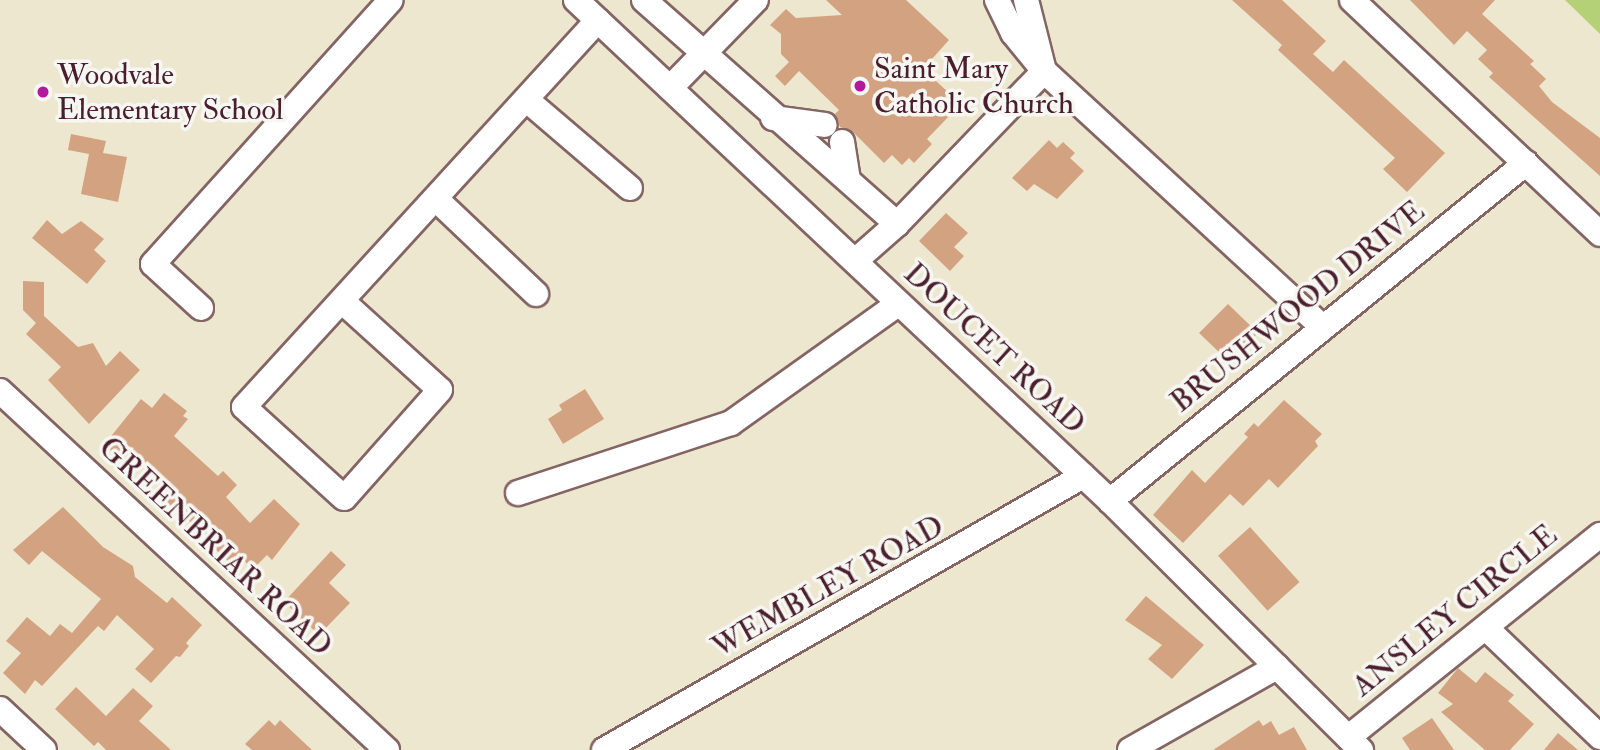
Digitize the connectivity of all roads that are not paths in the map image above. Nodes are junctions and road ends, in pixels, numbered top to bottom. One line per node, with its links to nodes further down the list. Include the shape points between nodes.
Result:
1 (391, 0): 24 (street, via 153,264)
2 (576, 0): 8 (street, DOUCET ROAD)
3 (644, 0): 9 (street)
4 (997, 0): 10 (street, via 1013,33)
5 (1026, 0): 10 (street)
6 (1352, 0): 14 (street)
7 (740, 5): 9 (street)
8 (598, 20): 11 (street, DOUCET ROAD); 12 (street)
9 (702, 54): 11 (street); 13 (street)
10 (1044, 71): 18 (street); 25 (street)
11 (670, 88): 20 (street, DOUCET ROAD)
12 (528, 101): 16 (street); 17 (street)
13 (773, 118): 15 (street); 15 (street, via 833,133)
14 (1526, 163): 19 (street); 25 (street, BRUSHWOOD DRIVE)
15 (848, 178): 18 (street)
16 (630, 188)
17 (436, 199): 21 (street); 22 (street)
18 (897, 224): 20 (street)
19 (1600, 234)
20 (855, 261): 23 (street, DOUCET ROAD)
21 (536, 294)
22 (342, 301): 22 (street, via 244,407 344,498 440,390)
23 (899, 303): 27 (street, DOUCET ROAD); 28 (street, via 731,423)
24 (201, 308)
25 (1323, 328): 29 (street, BRUSHWOOD DRIVE)
26 (0, 391): 36 (street, GREENBRIAR ROAD)
27 (1083, 476): 29 (street, DOUCET ROAD); 38 (street, WEMBLEY ROAD)
28 (518, 493)
29 (1110, 501): 32 (street, DOUCET ROAD)
30 (1600, 535): 31 (street, ANSLEY CIRCLE)
31 (1486, 628): 34 (street); 35 (street, ANSLEY CIRCLE)
32 (1277, 667): 35 (street, DOUCET ROAD); 39 (street)
33 (0, 709): 37 (street)
34 (1600, 737)
35 (1355, 743)
36 (373, 746)
37 (44, 750)
38 (604, 750)
39 (1130, 750)

